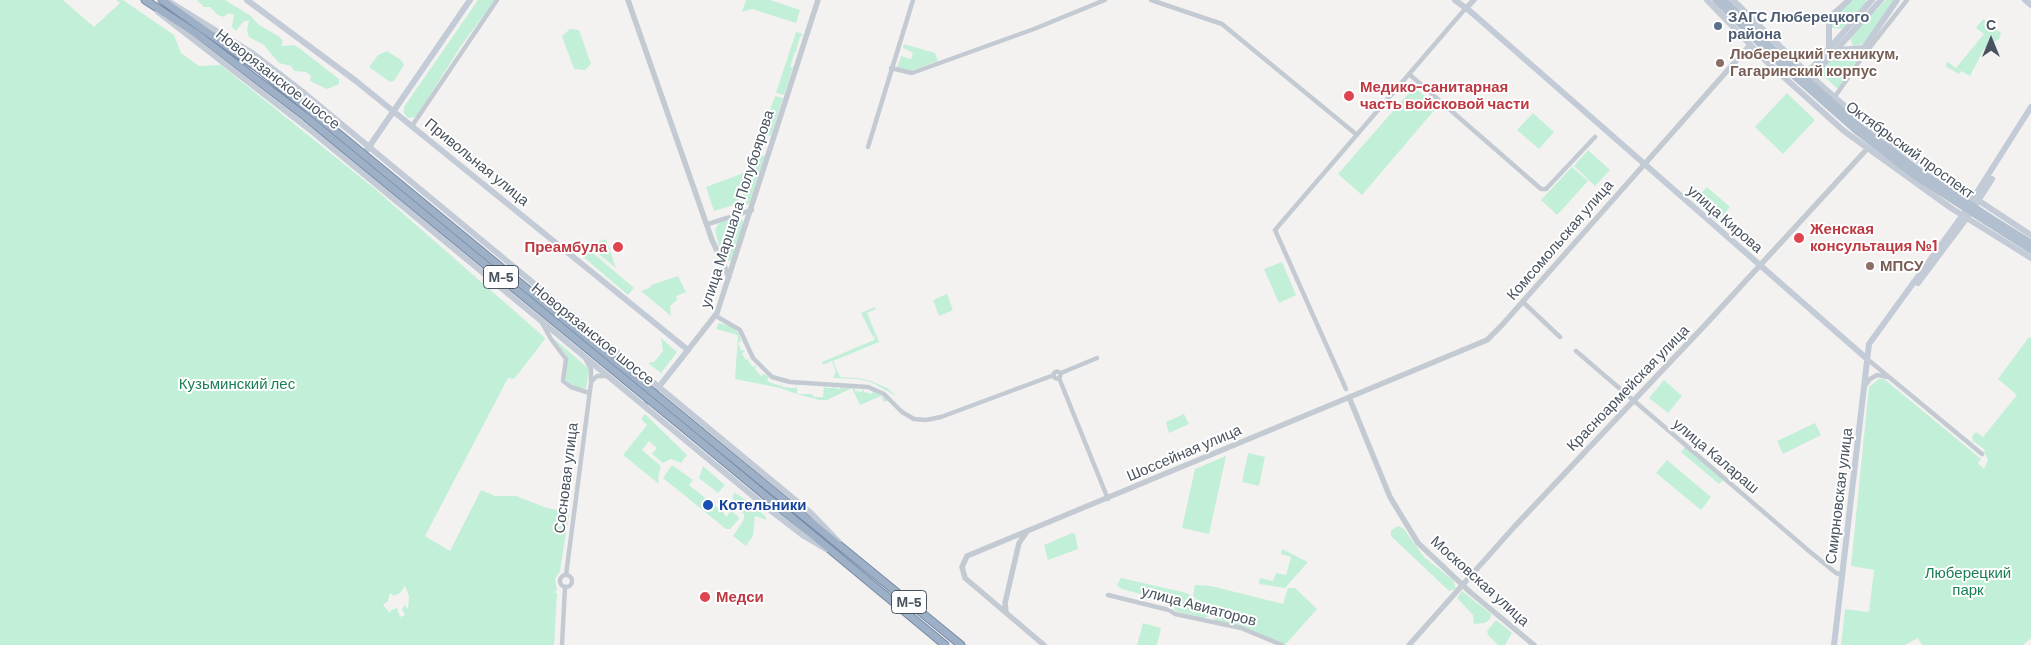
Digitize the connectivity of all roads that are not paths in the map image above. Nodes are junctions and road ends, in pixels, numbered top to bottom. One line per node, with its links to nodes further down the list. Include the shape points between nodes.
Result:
1 (144, 0): 40 (highway, Новорязанское шоссе / М-5); 51 (main road)
2 (162, 0): 40 (highway, Новорязанское шоссе / М-5, via 259,69)
3 (166, 0): 46 (main road, via 252,53)
4 (247, 0): 39 (main road, Привольная улица)
5 (470, 0): 39 (main road)
6 (497, 0): 42 (street)
7 (628, 0): 57 (street)
8 (818, 0): 54 (street, улица Маршала Полубоярова)
9 (914, 0): 32 (street)
10 (1105, 0): 32 (street, via 916,71 905,73)
11 (1151, 0): 44 (street, via 1222,24)
12 (1455, 0): 25 (main road, улица Кирова)
13 (1474, 0): 25 (street)
14 (1707, 0): 28 (main road)
15 (1716, 0): 31 (main road, Октябрьский проспект)
16 (1724, 0): 31 (main road, Октябрьский проспект)
17 (1733, 0): 33 (main road)
18 (1849, 0): 26 (main road, via 1830,16)
19 (1880, 0): 23 (main road)
20 (1897, 0): 29 (main road, via 1866,46)
21 (1906, 0): 37 (street)
22 (2024, 0): 24 (main road)
23 (1871, 5): 27 (main road)
24 (2031, 5)
25 (1466, 10): 34 (street); 50 (main road, улица Кирова)
26 (1828, 23): 27 (main road, via 1834,31); 30 (main road)
27 (1848, 31): 29 (main road, via 1849,44); 30 (main road)
28 (1750, 45): 36 (main road); 50 (street, Комсомольская улица)
29 (1854, 50): 30 (main road)
30 (1831, 51): 33 (main road); 35 (main road)
31 (1777, 57): 56 (main road, Октябрьский проспект, bridge, via 1861,128)
32 (891, 68): 47 (street)
33 (1805, 72): 35 (main road)
34 (1409, 74): 44 (street); 45 (street, via 1541,189 1546,189)
35 (1811, 77): 36 (main road); 37 (main road)
36 (1798, 90): 48 (main road)
37 (1834, 98): 43 (main road)
38 (2031, 107): 53 (main road, Смирновская улица)
39 (395, 112): 42 (main road, Привольная улица); 46 (main road)
40 (309, 114): 91 (highway, Новорязанское шоссе / М-5, bridge)
41 (2031, 114): 53 (main road, Смирновская улица)
42 (412, 126): 72 (main road, Привольная улица)
43 (1878, 133): 48 (street, Красноармейская улица, via 1870,131 1864,135 1862,142); 53 (main road)
44 (1356, 136): 84 (street, via 1275,230)
45 (1595, 136)
46 (369, 146): 49 (main road); 51 (main road)
47 (868, 147)
48 (1866, 149): 55 (main road); 62 (street, Красноармейская улица)
49 (390, 164): 52 (main road, via 381,162 373,167 371,174); 64 (main road)
50 (1643, 164): 62 (main road, улица Кирова); 67 (street, Комсомольская улица)
51 (355, 167): 52 (main road)
52 (376, 184): 66 (main road)
53 (1974, 198): 55 (main road, Смирновская улица); 58 (main road)
54 (752, 210): 57 (street); 63 (street, улица Маршала Полубоярова)
55 (1965, 217): 61 (main road); 71 (main road, Смирновская улица)
56 (1988, 219): 59 (main road, Октябрьский проспект); 60 (main road, Октябрьский проспект)
57 (708, 224): 63 (street)
58 (2031, 235)
59 (2031, 243)
60 (2031, 250)
61 (2031, 258)
62 (1759, 266): 73 (main road, улица Кирова); 87 (street, Красноармейская улица)
63 (729, 277): 68 (street, улица Маршала Полубоярова)
64 (534, 283): 65 (main road); 66 (main road, via 537,291 534,299)
65 (553, 299): 69 (main road, via 540,299 536,306); 82 (main road)
66 (517, 302): 69 (main road)
67 (1523, 302): 70 (street); 86 (street, Комсомольская улица, via 1494,335 1480,344)
68 (716, 316): 72 (street, улица Маршала Полубоярова); 78 (street, via 740,330 753,358 772,377 790,382 868,387 884,394 902,412 914,418 941,417 1054,375 1056,371)
69 (539, 320): 75 (main road); 85 (street, via 566,359 563,381)
70 (1560, 337)
71 (1868, 349): 73 (main road); 77 (main road, Смирновская улица)
72 (688, 350): 82 (main road, улица Маршала Полубоярова)
73 (1856, 350): 77 (main road, улица Кирова)
74 (1576, 351): 87 (street, улица Калараш)
75 (582, 355): 79 (main road); 81 (street, Сосновая улица, via 591,368)
76 (1097, 358): 78 (street)
77 (1866, 358): 80 (street, улица Кирова); 83 (main road, Смирновская улица)
78 (1060, 375): 93 (street)
79 (607, 376): 81 (street, via 597,376); 89 (main road)
80 (1889, 378): 83 (street, via 1877,375); 92 (street, улица Кирова)
81 (591, 383): 85 (street, Сосновая улица)
82 (659, 387): 88 (main road); 89 (main road, улица Маршала Полубоярова)
83 (1865, 387): 100 (main road, Смирновская улица)
84 (1346, 389)
85 (589, 393): 99 (street, Сосновая улица)
86 (1349, 397): 93 (street, Шоссейная улица); 101 (street, Московская улица, via 1401,518 1418,543)
87 (1632, 400): 100 (street, улица Калараш, via 1815,556); 101 (street, Красноармейская улица)
88 (677, 401): 90 (street, via 665,400 660,405); 96 (main road, via 811,513)
89 (643, 405): 90 (main road)
90 (661, 420): 98 (main road, via 804,536)
91 (699, 434): 96 (highway, Новорязанское шоссе / М-5); 98 (highway, Новорязанское шоссе / М-5)
92 (1982, 454)
93 (1108, 498): 94 (street, Шоссейная улица)
94 (1028, 532): 95 (street, Шоссейная улица); 97 (street)
95 (1004, 541): 97 (street, via 1010,542); 105 (street, Шоссейная улица, via 967,556 962,567 965,578)
96 (844, 547): 109 (highway, Новорязанское шоссе / М-5)
97 (1017, 550): 104 (street)
98 (840, 556): 108 (highway, Новорязанское шоссе / М-5)
99 (566, 575): 102 (street, Сосновая улица, via 560,582); 102 (street, Сосновая улица, via 572,582)
100 (1842, 575): 114 (main road, Смирновская улица)
101 (1462, 585): 112 (street, Красноармейская улица); 113 (street, Московская улица)
102 (565, 587): 107 (street, Сосновая улица)
103 (1108, 595): 111 (street, улица Авиаторов, via 1241,628)
104 (1005, 603): 105 (street); 106 (street)
105 (998, 606): 106 (street, Шоссейная улица)
106 (1006, 613): 110 (street, Шоссейная улица)
107 (562, 645)
108 (945, 645)
109 (961, 645)
110 (1044, 645)
111 (1282, 645)
112 (1409, 645)
113 (1534, 645)
114 (1834, 645)

